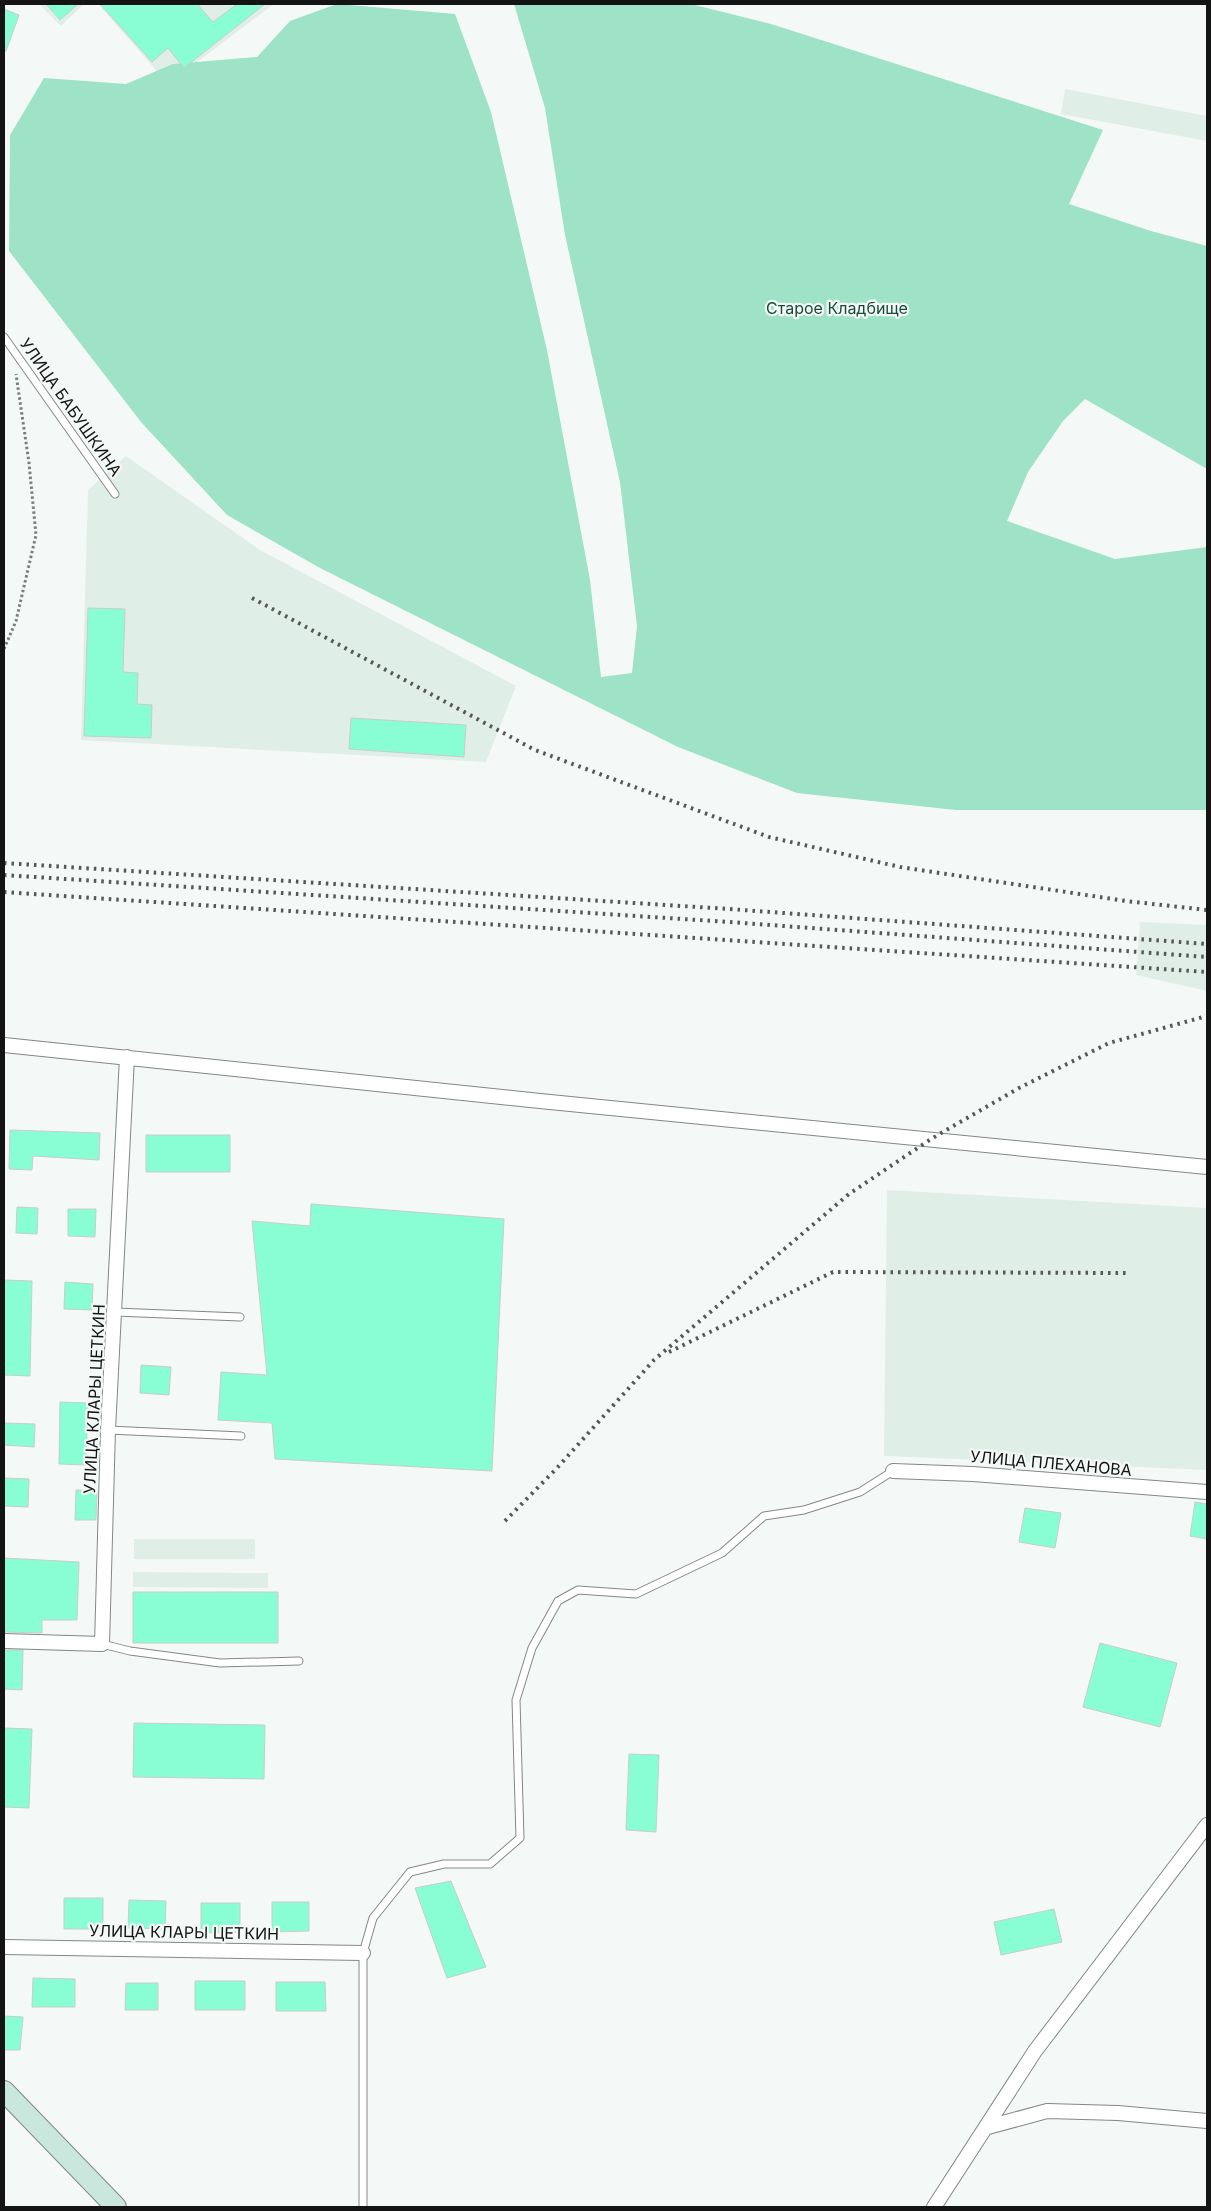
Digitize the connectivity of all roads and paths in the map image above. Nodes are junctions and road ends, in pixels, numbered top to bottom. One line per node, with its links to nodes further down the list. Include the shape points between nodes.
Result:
1 (4, 336): 2 (lane, УЛИЦА БАБУШКИНА)
2 (12, 348): 3 (lane, УЛИЦА БАБУШКИНА); 4 (path, via 36,535 16,621)
3 (116, 494)
4 (4, 649)
5 (4, 1045): 6 (street)
6 (126, 1057): 7 (street); 8 (street, УЛИЦА КЛАРЫ ЦЕТКИН)
7 (1207, 1167)
8 (115, 1312): 9 (lane); 10 (street, УЛИЦА КЛАРЫ ЦЕТКИН)
9 (240, 1317)
10 (108, 1430): 11 (lane); 15 (street, УЛИЦА КЛАРЫ ЦЕТКИН)
11 (241, 1436)
12 (893, 1471): 13 (street, УЛИЦА ПЛЕХАНОВА); 19 (lane, via 860,1492 804,1510 764,1516 722,1554 636,1594 578,1590 558,1601 532,1648 516,1700 520,1838 490,1864 444,1864 410,1872 372,1918)
13 (1207, 1492)
14 (4, 1641): 15 (street)
15 (102, 1644): 16 (lane, via 220,1663)
16 (299, 1661)
17 (1207, 1825): 22 (street, via 1035,2051)
18 (4, 1947): 19 (street, УЛИЦА КЛАРЫ ЦЕТКИН)
19 (363, 1953): 24 (lane)
20 (4, 2091): 23 (street)
21 (1207, 2121): 22 (street, via 1118,2112 1047,2111)
22 (988, 2127): 25 (street)
23 (116, 2207)
24 (362, 2207)
25 (934, 2207)

